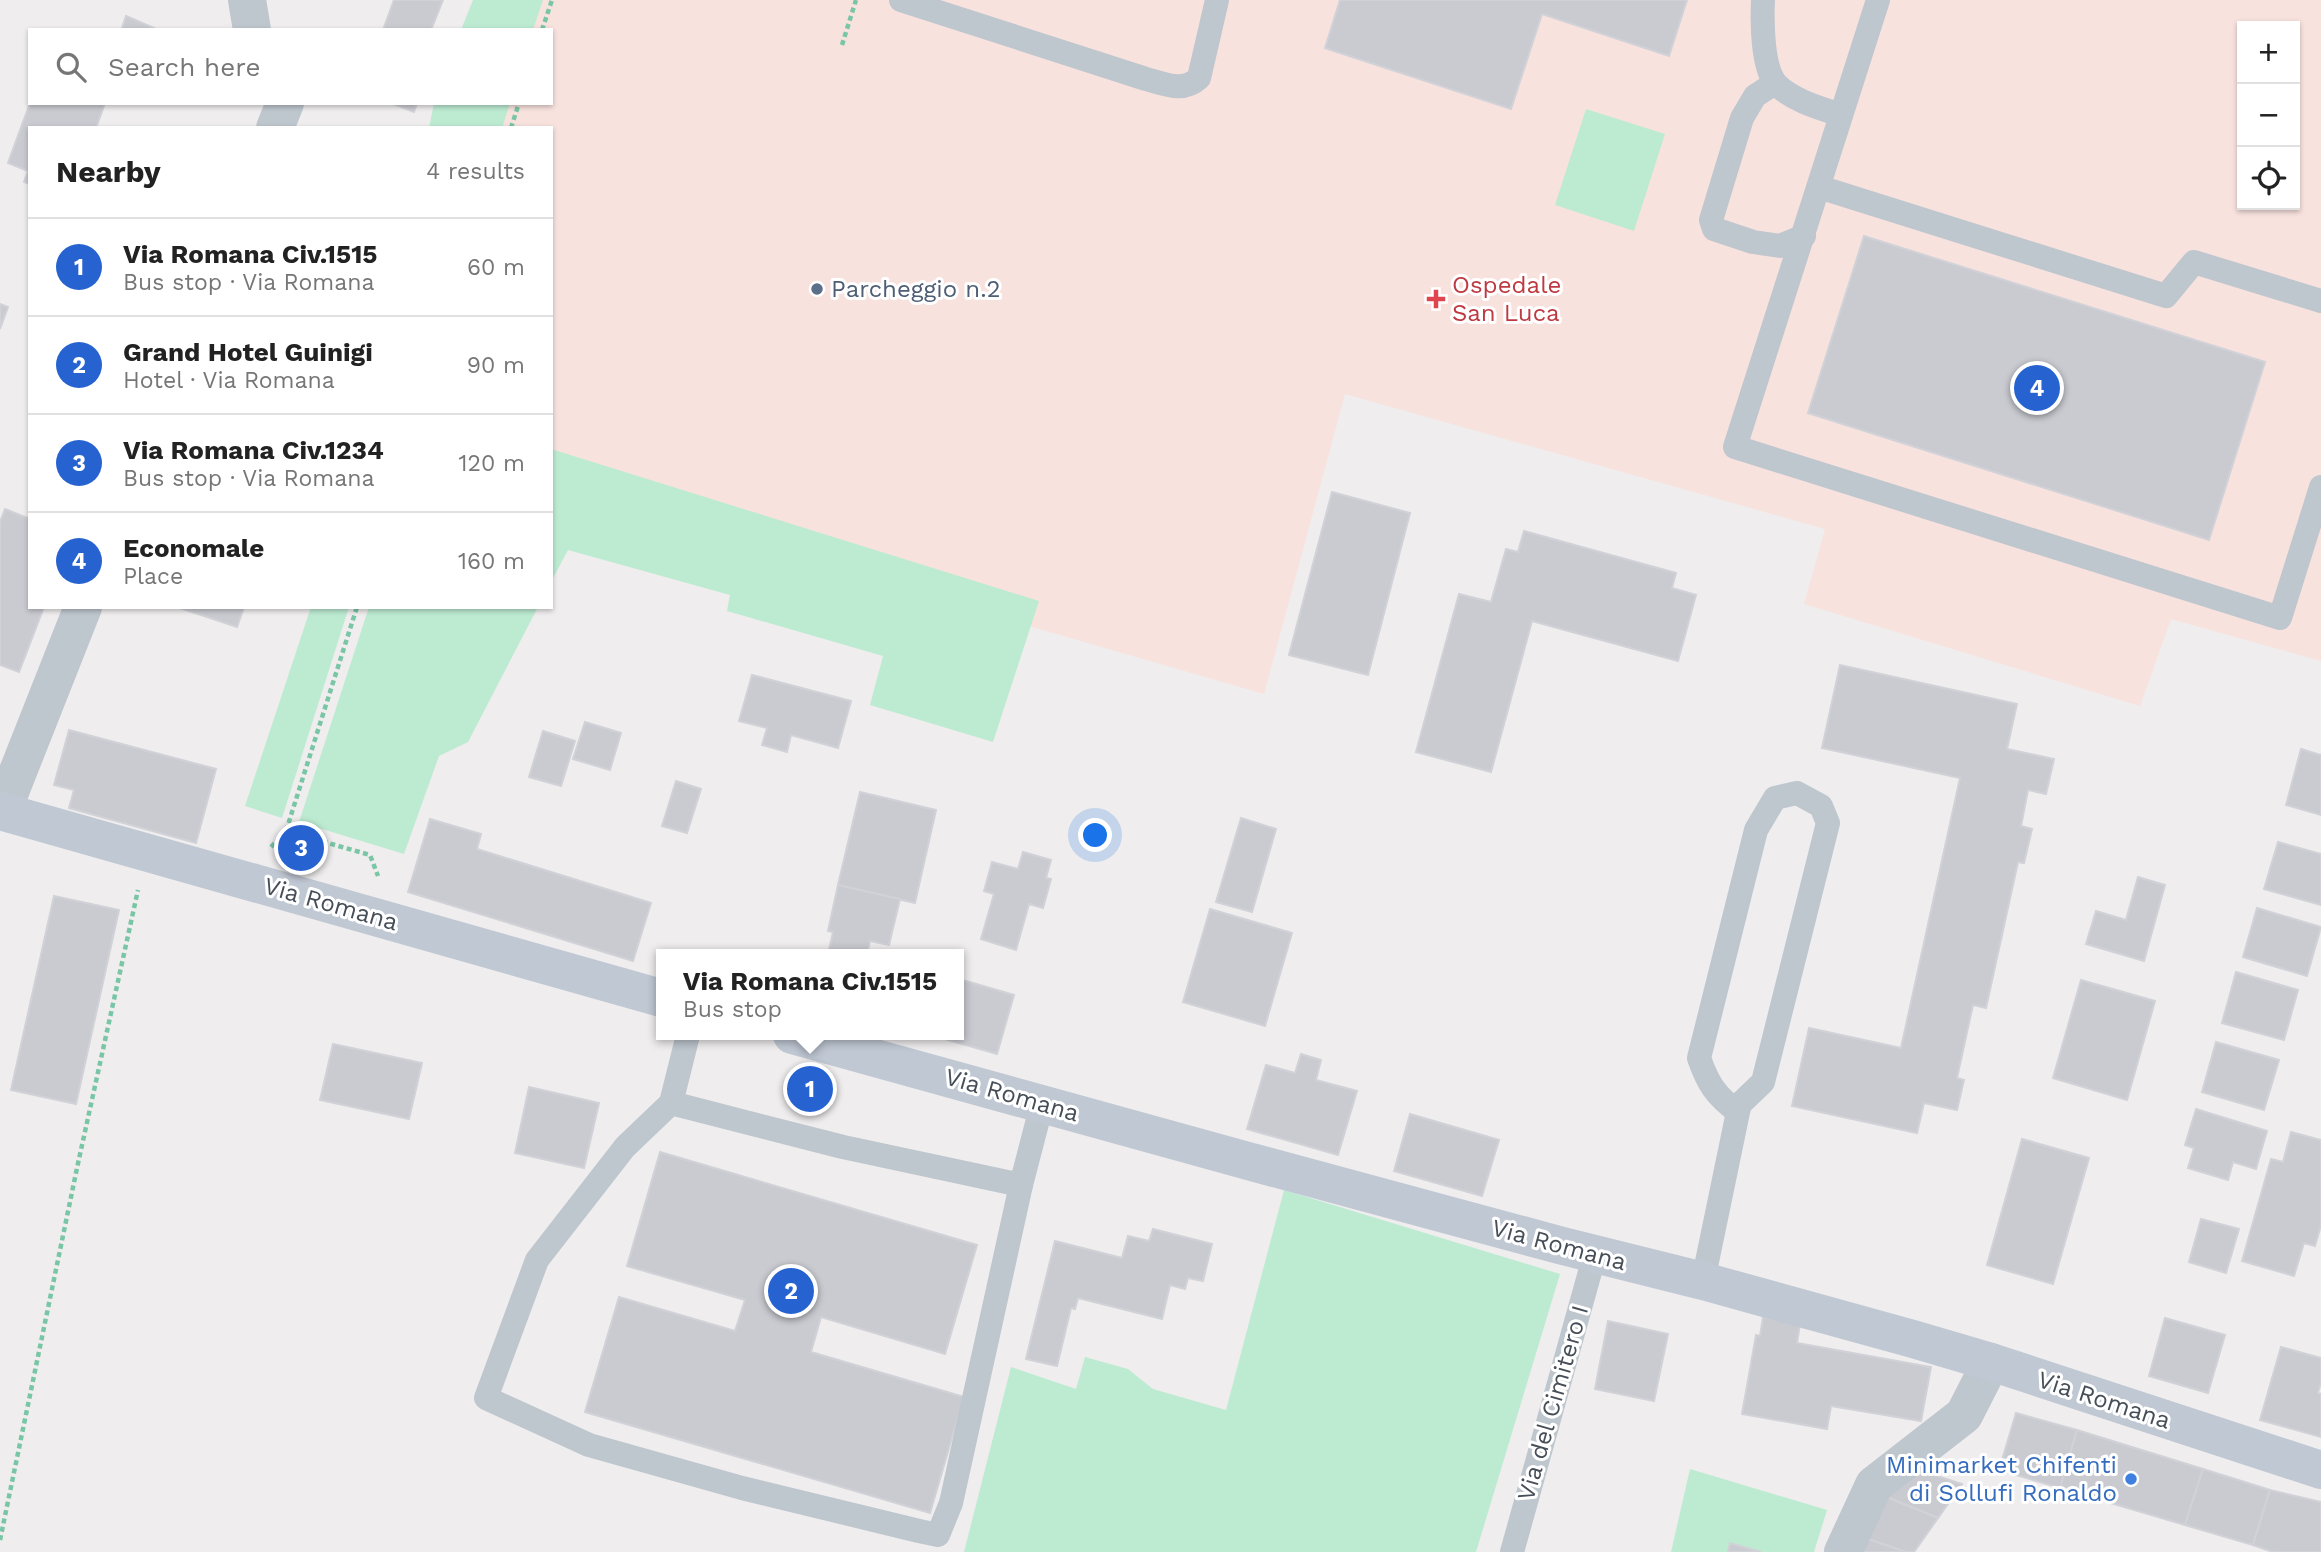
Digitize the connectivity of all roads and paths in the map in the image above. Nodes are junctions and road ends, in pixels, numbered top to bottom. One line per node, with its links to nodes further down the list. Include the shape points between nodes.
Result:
1 (247, 0): 8 (street)
2 (552, 0): 9 (path)
3 (856, 0): 10 (path)
4 (901, 0): 5 (lane, via 1179,88 1191,86 1199,78)
5 (1217, 0)
6 (1763, 0): 11 (lane, via 1766,52)
7 (1878, 0): 14 (lane)
8 (252, 28)
9 (543, 28)
10 (842, 45)
11 (1775, 83): 14 (lane, via 1795,98); 18 (lane, via 1755,96 1742,118 1711,220 1714,229 1753,242 1780,246)
12 (284, 105): 15 (street)
13 (518, 105): 16 (path)
14 (1841, 115): 17 (lane)
15 (276, 126)
16 (512, 126)
17 (1819, 187): 18 (lane); 19 (lane, via 2166,296 2194,262)
18 (1804, 236): 21 (lane, via 1735,447 2280,618)
19 (2321, 301)
20 (2321, 487): 21 (lane)
21 (2313, 545)
22 (82, 609): 24 (street)
23 (356, 609): 25 (path)
24 (1, 812): 26 (main road, Via Romana)
25 (286, 831)
26 (146, 854): 27 (main road, Via Romana); 38 (path)
27 (656, 997)
28 (687, 1040): 30 (lane)
29 (810, 1040): 31 (main road, Via Romana)
30 (671, 1103): 33 (lane, via 843,1147); 33 (lane, via 625,1147 537,1260 486,1398 589,1445 742,1489 919,1531 937,1535 951,1503)
31 (1042, 1104): 33 (lane); 34 (main road, Via Romana)
32 (1738, 1112): 32 (lane, via 1740,1104 1763,1082 1828,823 1821,806 1797,793 1775,798 1756,830 1699,1058 1707,1081); 35 (lane)
33 (1021, 1185)
34 (1595, 1254): 35 (main road, Via Romana); 39 (lane, Via del Cimitero I)
35 (1703, 1281): 36 (main road, Via Romana)
36 (1991, 1362): 37 (main road, Via Romana); 40 (street, via 1964,1415 1874,1485)
37 (2321, 1470)
38 (0, 1540)
39 (1511, 1552)
40 (1843, 1552)

